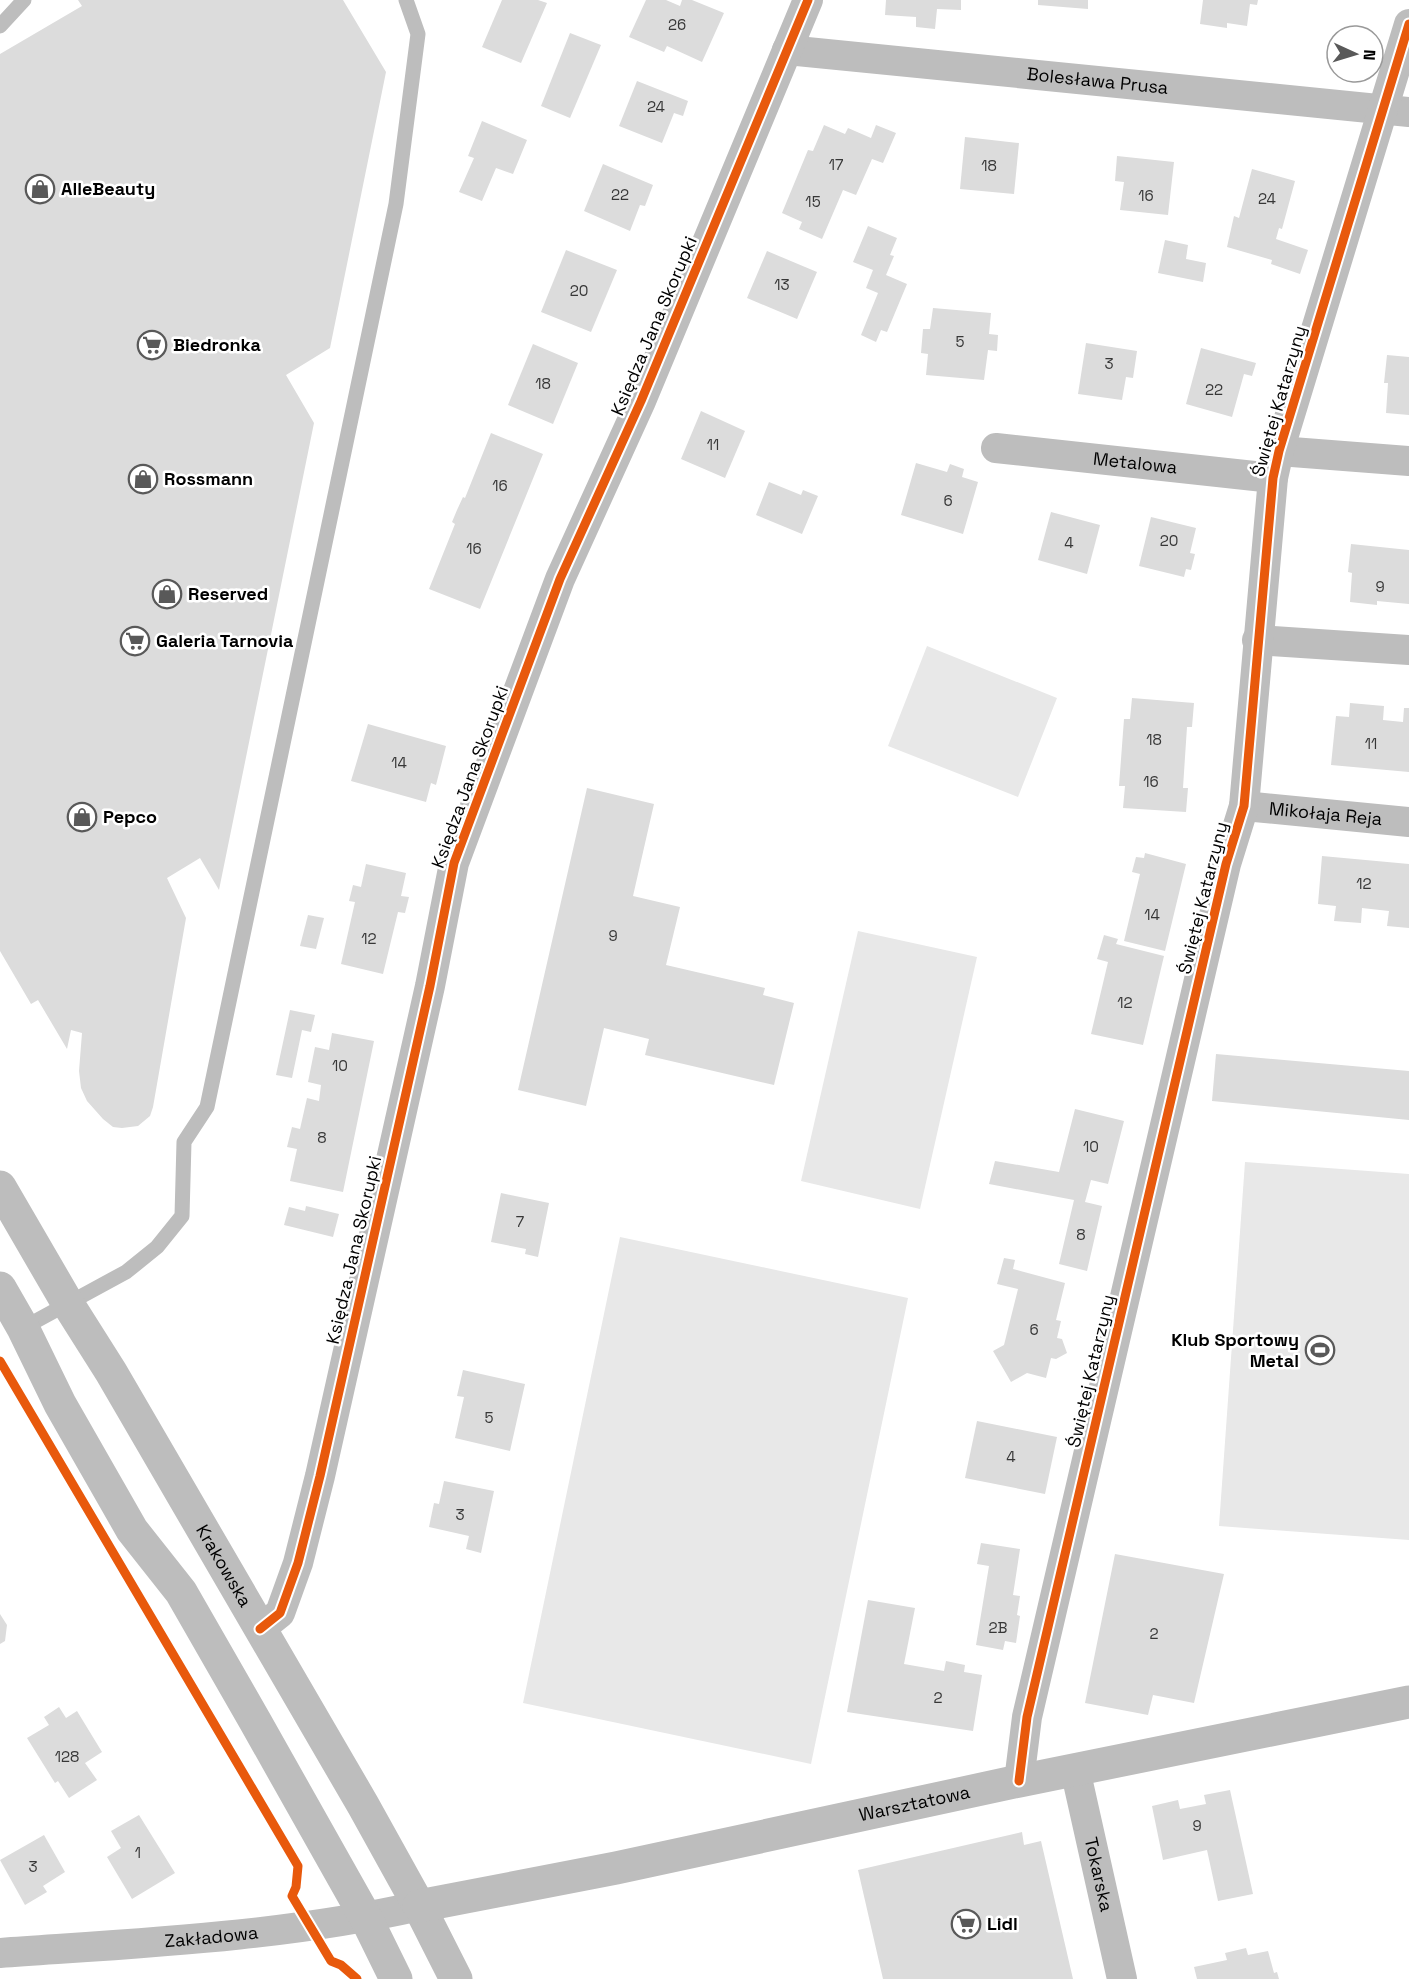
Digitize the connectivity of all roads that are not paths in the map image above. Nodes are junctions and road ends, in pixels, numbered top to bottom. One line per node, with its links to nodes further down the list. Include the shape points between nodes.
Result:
1 (24, 0): 5 (lane)
2 (406, 0): 17 (lane, via 418,34 396,204 207,1107 184,1142 182,1216 158,1247 134,1266)
3 (808, 0): 6 (street, Księdza Jana Skorupki)
4 (1409, 24): 7 (street, Świętej Katarzyny)
5 (0, 26)
6 (787, 50): 7 (street, Bolesława Prusa); 19 (street, Księdza Jana Skorupki, via 641,401 560,579 454,863 298,1563 280,1613)
7 (1396, 111): 10 (street, Świętej Katarzyny)
8 (996, 447): 10 (street, Metalowa)
9 (1409, 461): 10 (street, Metalowa)
10 (1276, 465): 11 (street, Świętej Katarzyny)
11 (1257, 640): 12 (street); 13 (street, Świętej Katarzyny)
12 (1409, 650)
13 (1244, 806): 14 (street, Mikołaja Reja); 22 (street, Świętej Katarzyny, via 1226,864 1027,1716)
14 (1409, 822)
15 (0, 1187): 17 (street, Krakowska)
16 (0, 1288): 18 (street)
17 (68, 1304): 18 (lane); 19 (street, Krakowska)
18 (23, 1328): 24 (street, via 60,1404 132,1530 181,1592)
19 (260, 1629): 23 (street, Krakowska)
20 (1409, 1702): 21 (street, Warsztatowa)
21 (1075, 1769): 22 (street, Warsztatowa); 28 (street, Tokarska)
22 (1019, 1781): 23 (street, Warsztatowa)
23 (419, 1906): 24 (street, Zakładowa); 27 (street, Krakowska)
24 (366, 1918): 25 (street, Zakładowa, via 237,1936); 26 (street)
25 (0, 1953)
26 (396, 1979)
27 (456, 1979)
28 (1122, 1979)

